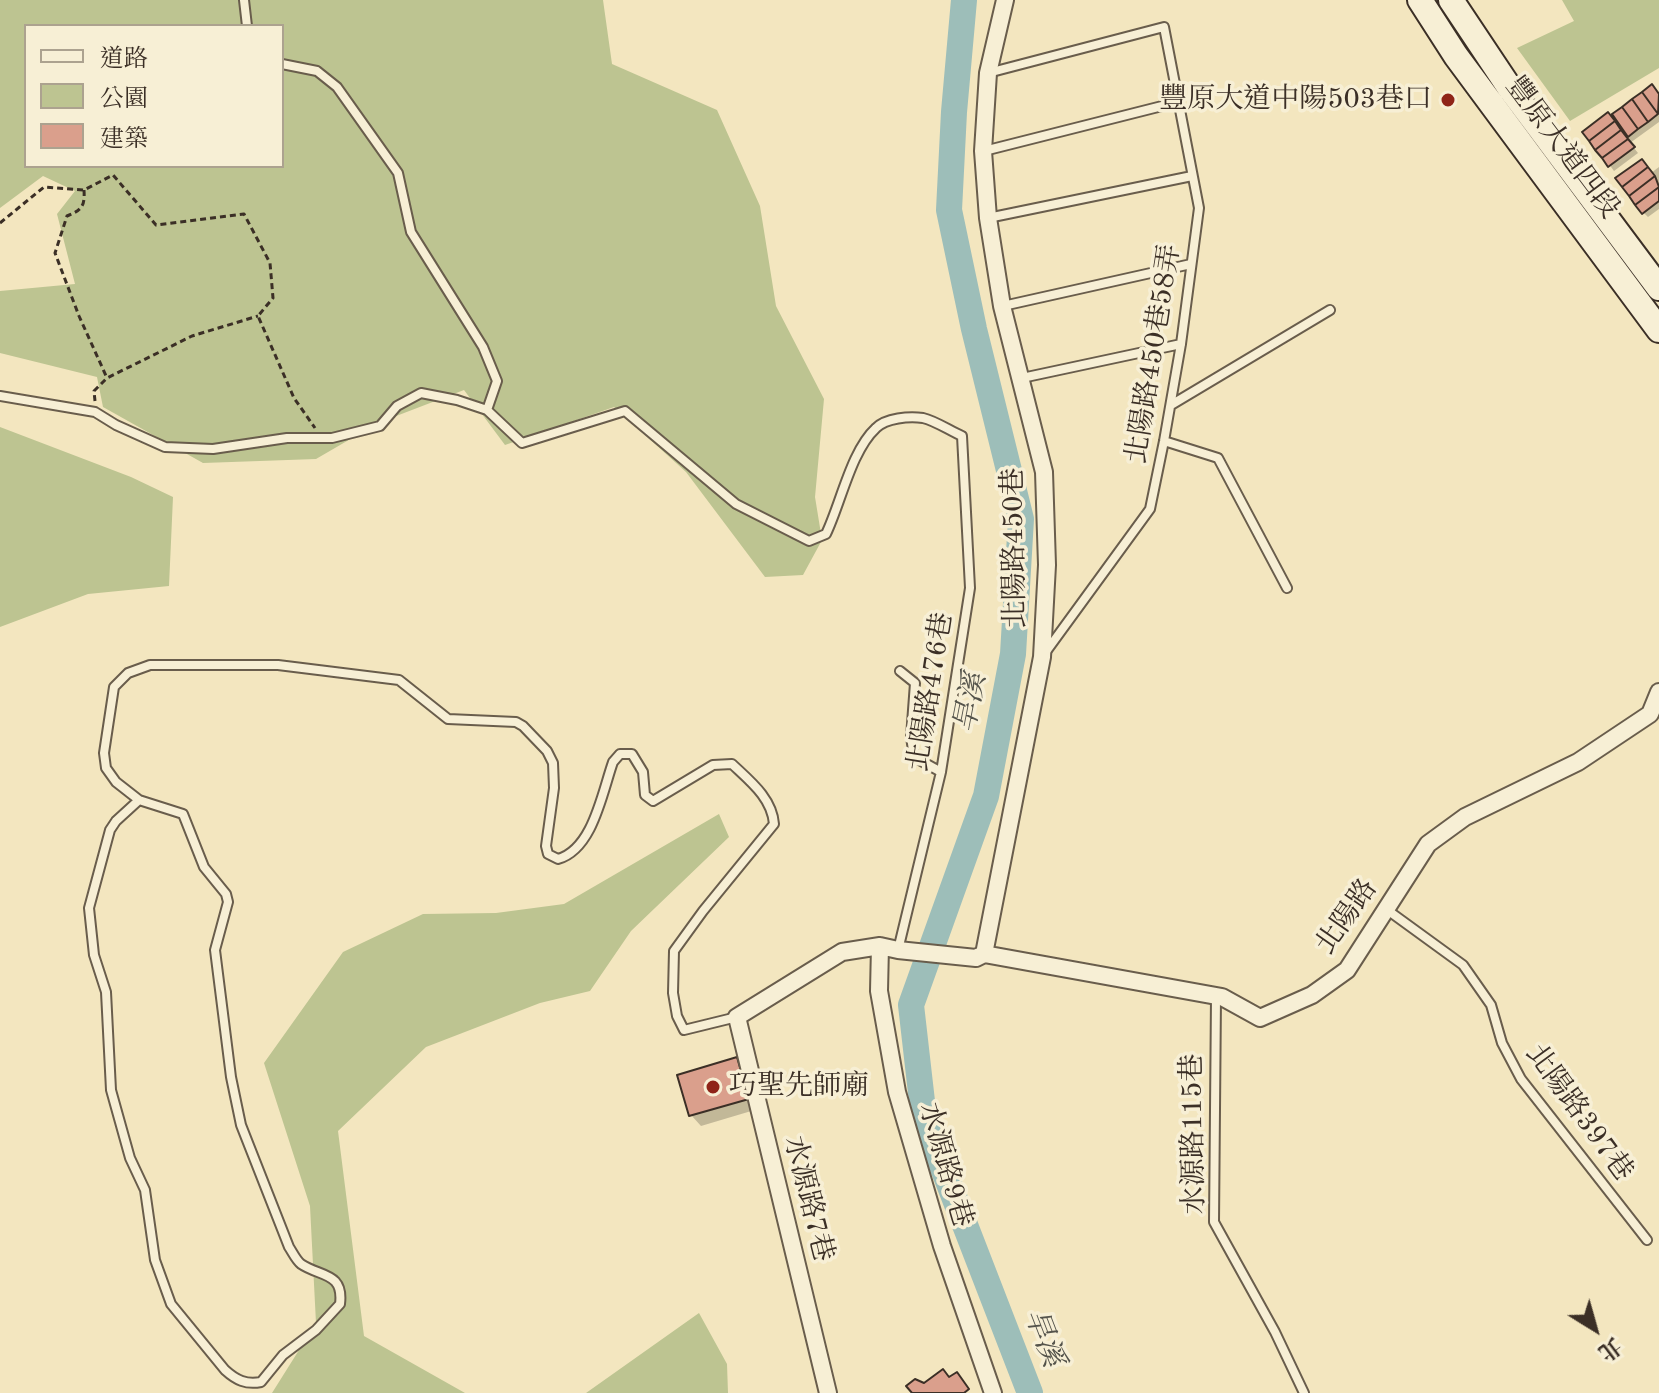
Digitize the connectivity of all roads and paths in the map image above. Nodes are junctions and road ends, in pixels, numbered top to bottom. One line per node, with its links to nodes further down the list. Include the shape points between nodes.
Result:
1 (244, 0): 5 (lane)
2 (1005, 0): 7 (street, 北陽路450巷)
3 (1420, 0): 19 (street, 豐原大道四段)
4 (1451, 0): 15 (street, 豐原大道四段)
5 (247, 24)
6 (284, 64): 25 (lane, via 317,71 337,87 398,173 411,232 483,347 497,381)
7 (988, 73): 8 (lane, 北陽路450巷58弄, via 1164,27); 9 (street, 北陽路450巷)
8 (1178, 102): 9 (lane); 10 (lane, 北陽路450巷58弄)
9 (983, 151): 12 (street, 北陽路450巷)
10 (1192, 176): 12 (lane); 14 (lane, 北陽路450巷58弄, via 1199,208)
11 (84, 190): 13 (path, via 44,187); 18 (path, via 113,175 156,225 244,214 270,263 273,298); 21 (path, via 85,204 67,216 55,253)
12 (988, 218): 16 (street, 北陽路450巷)
13 (0, 223)
14 (1191, 264): 16 (lane); 20 (lane, 北陽路450巷58弄)
15 (1659, 288)
16 (1002, 306): 22 (street, 北陽路450巷)
17 (1330, 310): 24 (lane)
18 (258, 316): 21 (path, via 192,336); 27 (path, via 294,398)
19 (1659, 330)
20 (1181, 344): 22 (lane); 24 (lane, 北陽路450巷58弄)
21 (107, 378): 26 (path, via 94,391)
22 (1022, 378): 30 (street, 北陽路450巷, via 1044,472 1047,565)
23 (0, 396): 26 (lane)
24 (1171, 405): 28 (lane, 北陽路450巷58弄)
25 (487, 410): 27 (lane, via 421,393 397,406 380,426); 33 (lane, 北陽路476巷, via 522,443 625,411 736,504 809,541 826,534 853,462 876,427 893,419 923,418 962,436 970,588)
26 (95, 412): 27 (lane, via 165,447 213,449)
27 (321, 438)
28 (1164, 441): 29 (lane, via 1218,458); 30 (lane, 北陽路450巷58弄, via 1150,509)
29 (1287, 588)
30 (1042, 657): 38 (street, 北陽路450巷)
31 (900, 671): 33 (lane, via 915,683 914,757)
32 (1659, 692): 35 (street, 北陽路, via 1650,714 1578,762 1465,817 1428,844)
33 (941, 772): 37 (lane, 北陽路476巷)
34 (139, 800): 34 (lane, via 183,814 204,867 226,894 215,950 241,1125 289,1247 301,1263 329,1276 339,1288 340,1304 255,1383 233,1378 171,1304 155,1260 145,1190 111,1090 106,992 94,955 89,908 110,830); 40 (lane, via 110,774 104,753 114,687 128,673 150,665 278,665 399,680 448,719 516,722 529,730 553,763 546,846 552,858 565,857 587,838 620,754 632,754 643,772 645,795 653,801 713,765 732,764 773,811 774,824 674,951 673,993 684,1030)
35 (1386, 909): 39 (street, 北陽路, via 1347,970 1312,995 1260,1018); 41 (lane, 北陽路397巷, via 1463,965 1491,1005 1502,1043 1521,1079)
36 (880, 946): 37 (street); 40 (street, via 842,952); 43 (street, 水源路9巷, via 879,991 897,1092)
37 (898, 950): 38 (street, 北陽路)
38 (980, 956): 39 (street, 北陽路)
39 (1216, 997): 44 (lane, 水源路115巷, via 1214,1222)
40 (737, 1017): 42 (street, 水源路7巷)
41 (1647, 1240)
42 (828, 1393)
43 (993, 1393)
44 (1304, 1393)

